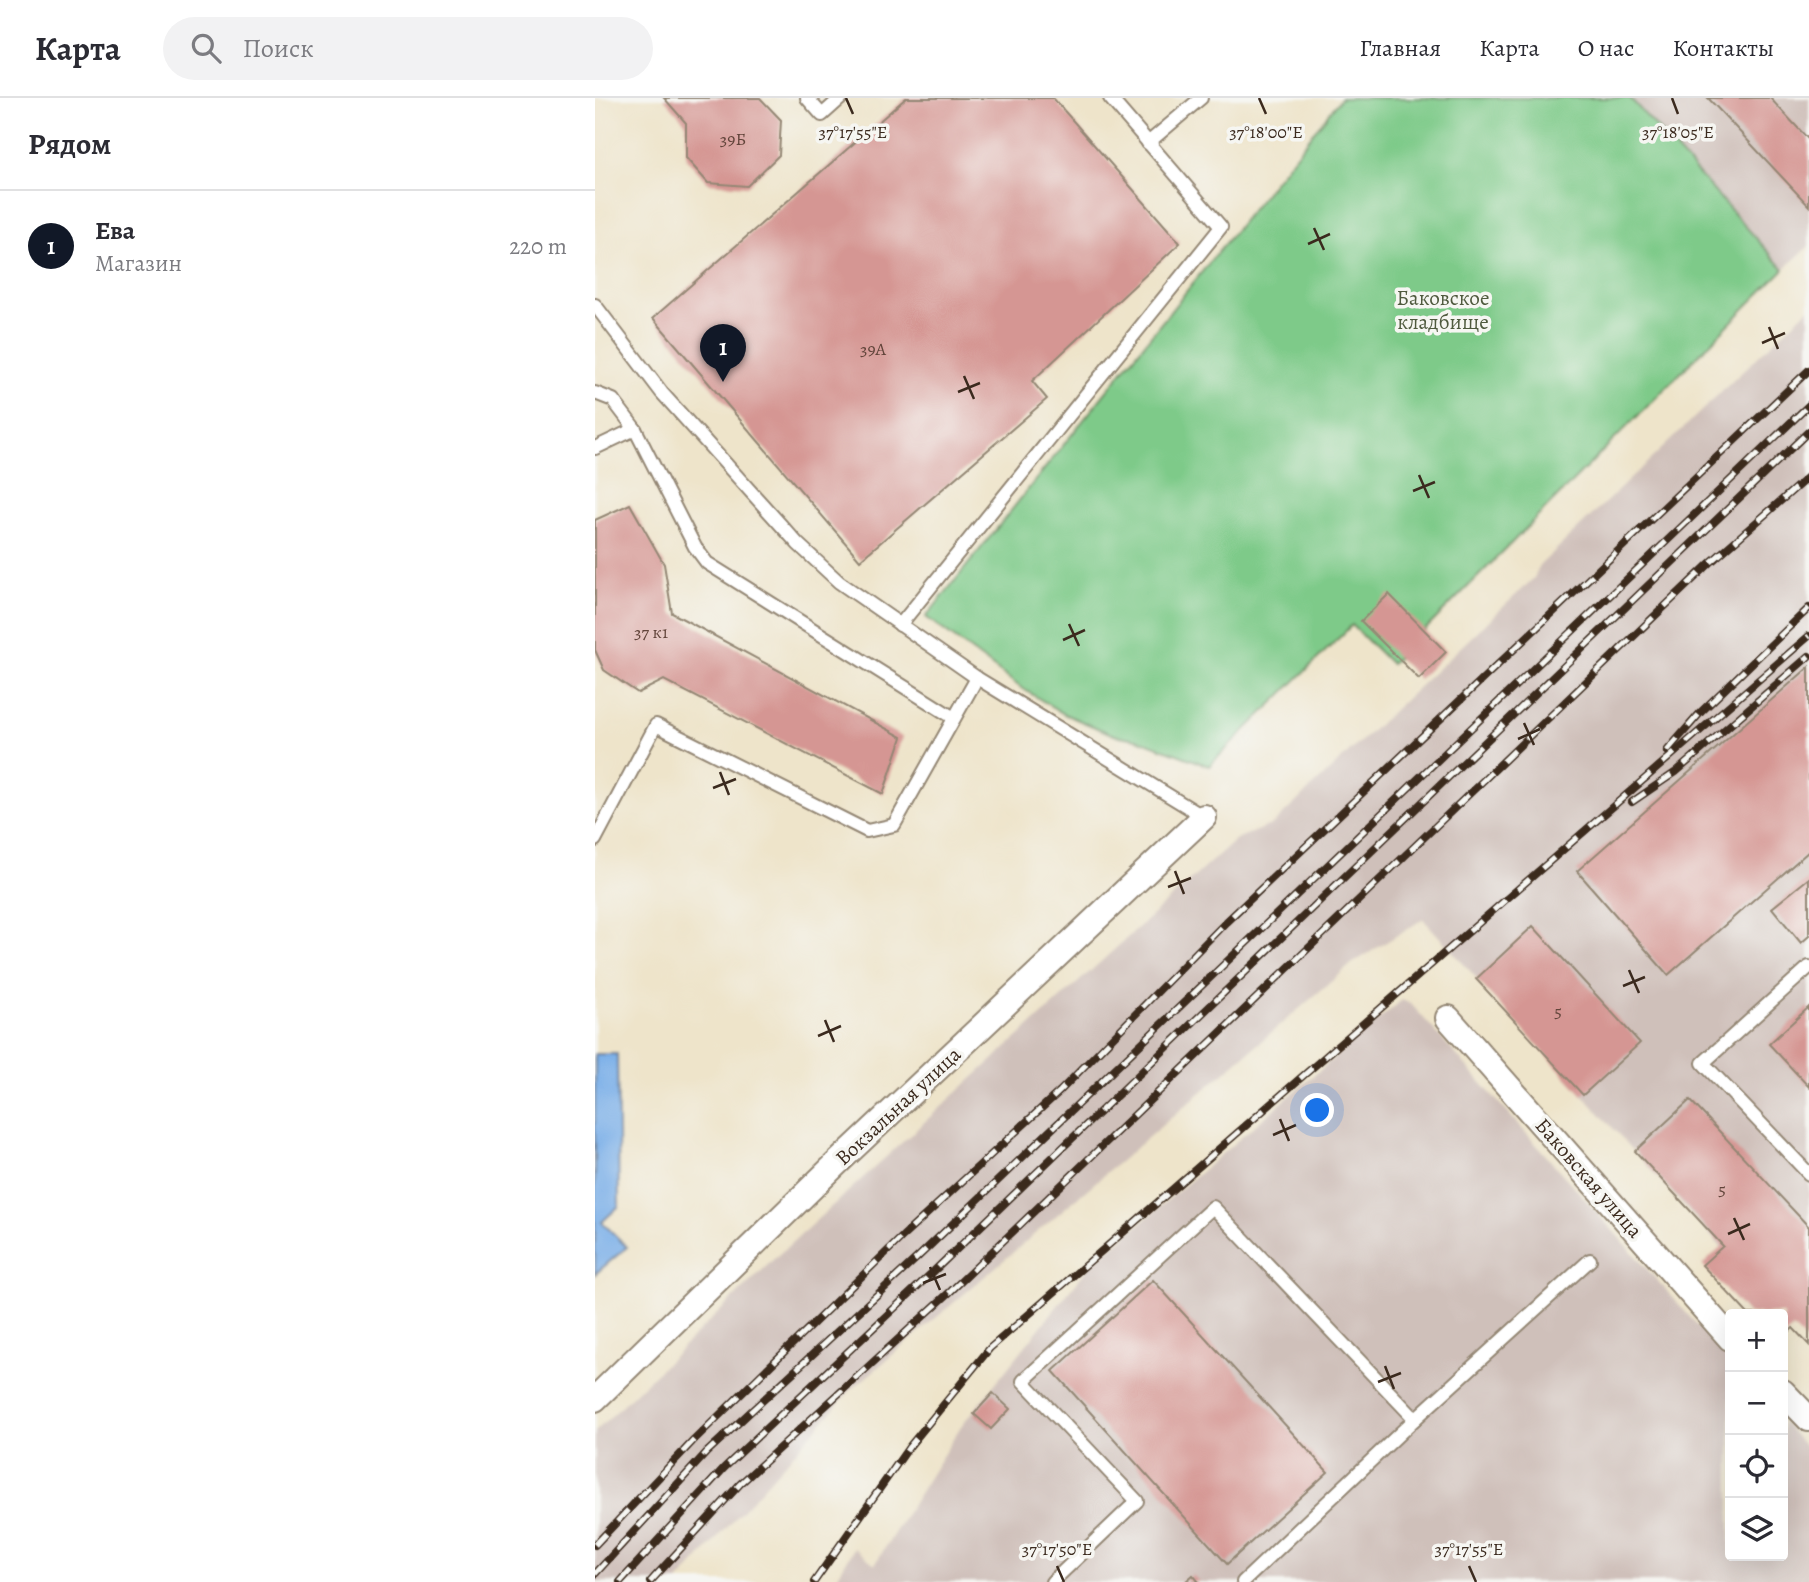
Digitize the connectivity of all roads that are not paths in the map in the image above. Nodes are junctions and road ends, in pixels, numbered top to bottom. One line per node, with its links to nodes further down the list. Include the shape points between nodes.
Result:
1 (807, 98): 2 (lane, via 822,115)
2 (841, 98)
3 (1110, 98): 5 (lane)
4 (1201, 98): 5 (lane)
5 (1148, 143): 10 (lane, via 1221,227)
6 (595, 304): 10 (lane, via 662,393 798,544 839,582)
7 (595, 393): 8 (lane, via 613,400)
8 (635, 429): 9 (lane); 12 (lane, via 707,562)
9 (595, 448)
10 (900, 625): 11 (lane)
11 (977, 678): 12 (lane); 13 (lane)
12 (954, 718): 14 (lane, via 894,824 867,831 656,725)
13 (1204, 817): 21 (street, Вокзальная улица)
14 (595, 840)
15 (1809, 967): 17 (lane, via 1703,1063)
16 (1448, 1018): 19 (street, Баковская улица)
17 (1809, 1174)
18 (1590, 1260): 22 (lane)
19 (1725, 1332)
20 (1788, 1397): 23 (street)
21 (595, 1399)
22 (1415, 1419): 24 (lane, via 1213,1207 1023,1381 1137,1501); 25 (lane)
23 (1809, 1419)
24 (1052, 1582)
25 (1243, 1582)

